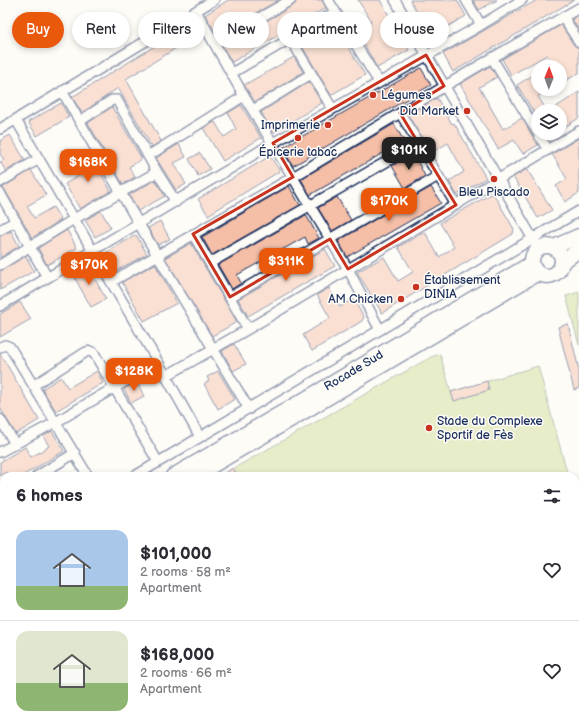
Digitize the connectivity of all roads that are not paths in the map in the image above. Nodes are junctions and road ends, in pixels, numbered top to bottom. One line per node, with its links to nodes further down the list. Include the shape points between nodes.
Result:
1 (214, 0): 8 (street)
2 (291, 0): 9 (street)
3 (328, 0): 10 (street)
4 (395, 0): 19 (street)
5 (466, 0): 12 (street)
6 (522, 0): 12 (street)
7 (579, 8): 11 (street)
8 (196, 11): 13 (street); 25 (street)
9 (269, 12)
10 (335, 12)
11 (564, 17): 14 (street); 20 (street)
12 (481, 25): 19 (street)
13 (213, 40)
14 (579, 42)
15 (277, 46): 21 (street)
16 (218, 48): 21 (street)
17 (296, 48): 22 (street)
18 (358, 48): 23 (street)
19 (426, 55): 23 (street); 24 (street)
20 (492, 58): 24 (street); 36 (street)
21 (232, 73): 26 (street)
22 (311, 74): 27 (street); 28 (street)
23 (379, 82): 27 (street)
24 (444, 86): 29 (street); 42 (street)
25 (62, 91): 30 (street); 31 (street)
26 (244, 96): 28 (street); 37 (street)
27 (332, 108): 34 (street)
28 (253, 110): 34 (street)
29 (400, 112): 35 (street); 40 (street)
30 (16, 120): 32 (street); 38 (street)
31 (80, 121): 37 (street, via 112,100 117,100); 45 (street)
32 (0, 129)
33 (579, 131): 36 (street)
34 (272, 143): 40 (street); 46 (street)
35 (418, 143): 41 (street); 48 (street)
36 (548, 150): 42 (street)
37 (148, 156): 39 (street)
38 (39, 159): 43 (street); 50 (street)
39 (157, 172): 45 (street); 46 (street)
40 (293, 176): 48 (street); 54 (street)
41 (438, 176): 47 (street); 56 (street)
42 (498, 179): 47 (street); 57 (street)
43 (0, 182)
44 (0, 193): 51 (street)
45 (121, 193): 50 (street); 52 (street)
46 (176, 202): 52 (street)
47 (456, 205): 67 (street)
48 (310, 206): 56 (street); 64 (street)
49 (579, 211): 57 (street)
50 (74, 220): 58 (street); 60 (street)
51 (16, 221): 53 (street); 58 (street)
52 (139, 224): 60 (street); 62 (street)
53 (0, 230)
54 (193, 234): 62 (street); 64 (street)
55 (579, 236): 59 (highway)
56 (330, 239): 67 (street); 70 (street)
57 (535, 244): 59 (highway); 66 (highway); 73 (street)
58 (30, 247): 65 (street); 68 (street)
59 (554, 248): 63 (highway, via 559,251)
60 (92, 250): 68 (street); 69 (street)
61 (579, 250): 63 (highway)
62 (157, 255): 69 (street); 75 (street)
63 (562, 262): 66 (highway, via 560,268 552,274 542,275)
64 (210, 263): 70 (street)
65 (0, 265)
66 (535, 268): 91 (highway, Rocade Sud); 92 (highway, Rocade Sud)
67 (348, 269): 72 (street); 73 (street)
68 (47, 277): 71 (street)
69 (111, 282): 76 (street)
70 (230, 297): 72 (street)
71 (0, 306)
72 (248, 329): 75 (street)
73 (380, 330): 80 (street)
74 (0, 347): 78 (street, via 10,346)
75 (213, 349): 77 (street); 80 (street)
76 (158, 362): 77 (street); 79 (street)
77 (166, 376): 83 (street)
78 (34, 385): 79 (street, via 90,351 94,353); 82 (street)
79 (115, 387): 82 (street); 87 (street)
80 (249, 409): 83 (street)
81 (0, 420): 84 (street)
82 (56, 422): 84 (street); 86 (street)
83 (200, 437): 87 (street)
84 (15, 444): 85 (street)
85 (0, 452)
86 (75, 453): 88 (street); 89 (street)
87 (158, 462): 90 (street)
88 (44, 472)
89 (86, 472)
90 (142, 472)
91 (180, 472)
92 (201, 472)

